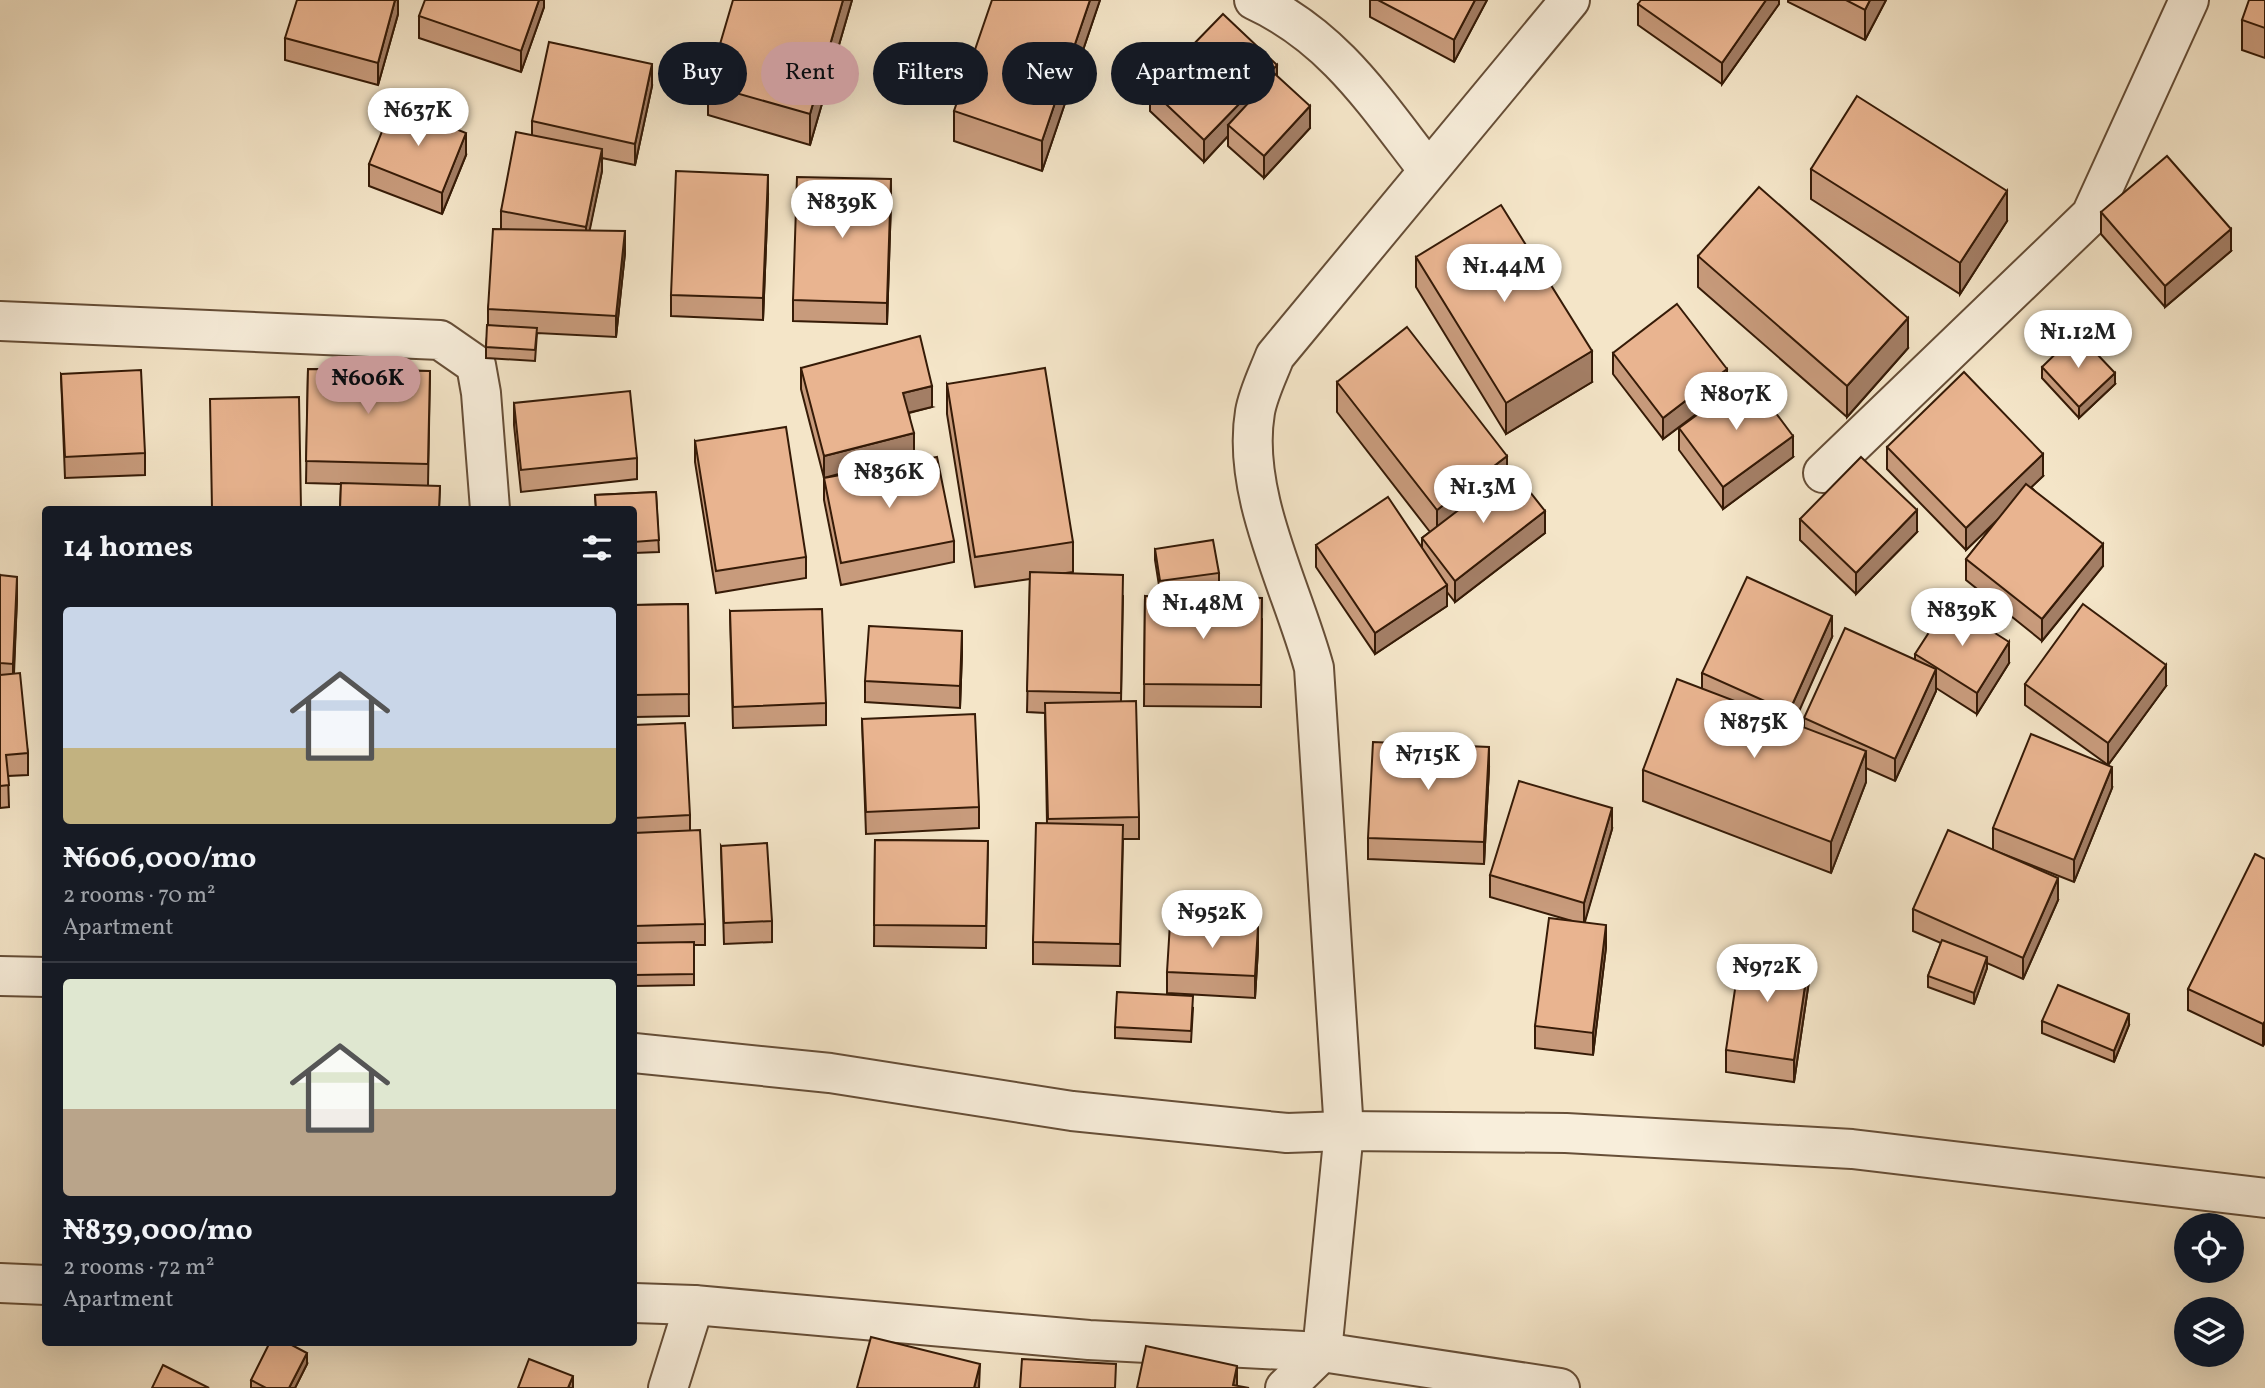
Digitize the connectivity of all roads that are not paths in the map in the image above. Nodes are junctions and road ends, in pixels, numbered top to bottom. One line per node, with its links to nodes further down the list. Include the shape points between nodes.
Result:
1 (1254, 0): 4 (street, via 1287,15 1340,58)
2 (1570, 0): 4 (street)
3 (2189, 0): 6 (street, via 2091,215)
4 (1428, 170): 11 (street, via 1275,356 1255,411 1253,461 1273,545 1314,668)
5 (0, 320): 7 (street, via 440,340 476,365)
6 (1823, 473)
7 (490, 506)
8 (0, 976): 9 (street)
9 (42, 976)
10 (637, 1053): 11 (street, via 830,1073 1072,1111 1287,1133)
11 (1344, 1131): 12 (street, via 1566,1133 1852,1149); 17 (street)
12 (2265, 1198)
13 (0, 1283): 14 (street)
14 (42, 1285)
15 (637, 1303): 16 (street)
16 (694, 1305): 17 (street, via 1089,1340); 18 (street)
17 (1322, 1352): 19 (street); 20 (street)
18 (668, 1388)
19 (1285, 1388)
20 (1560, 1388)

